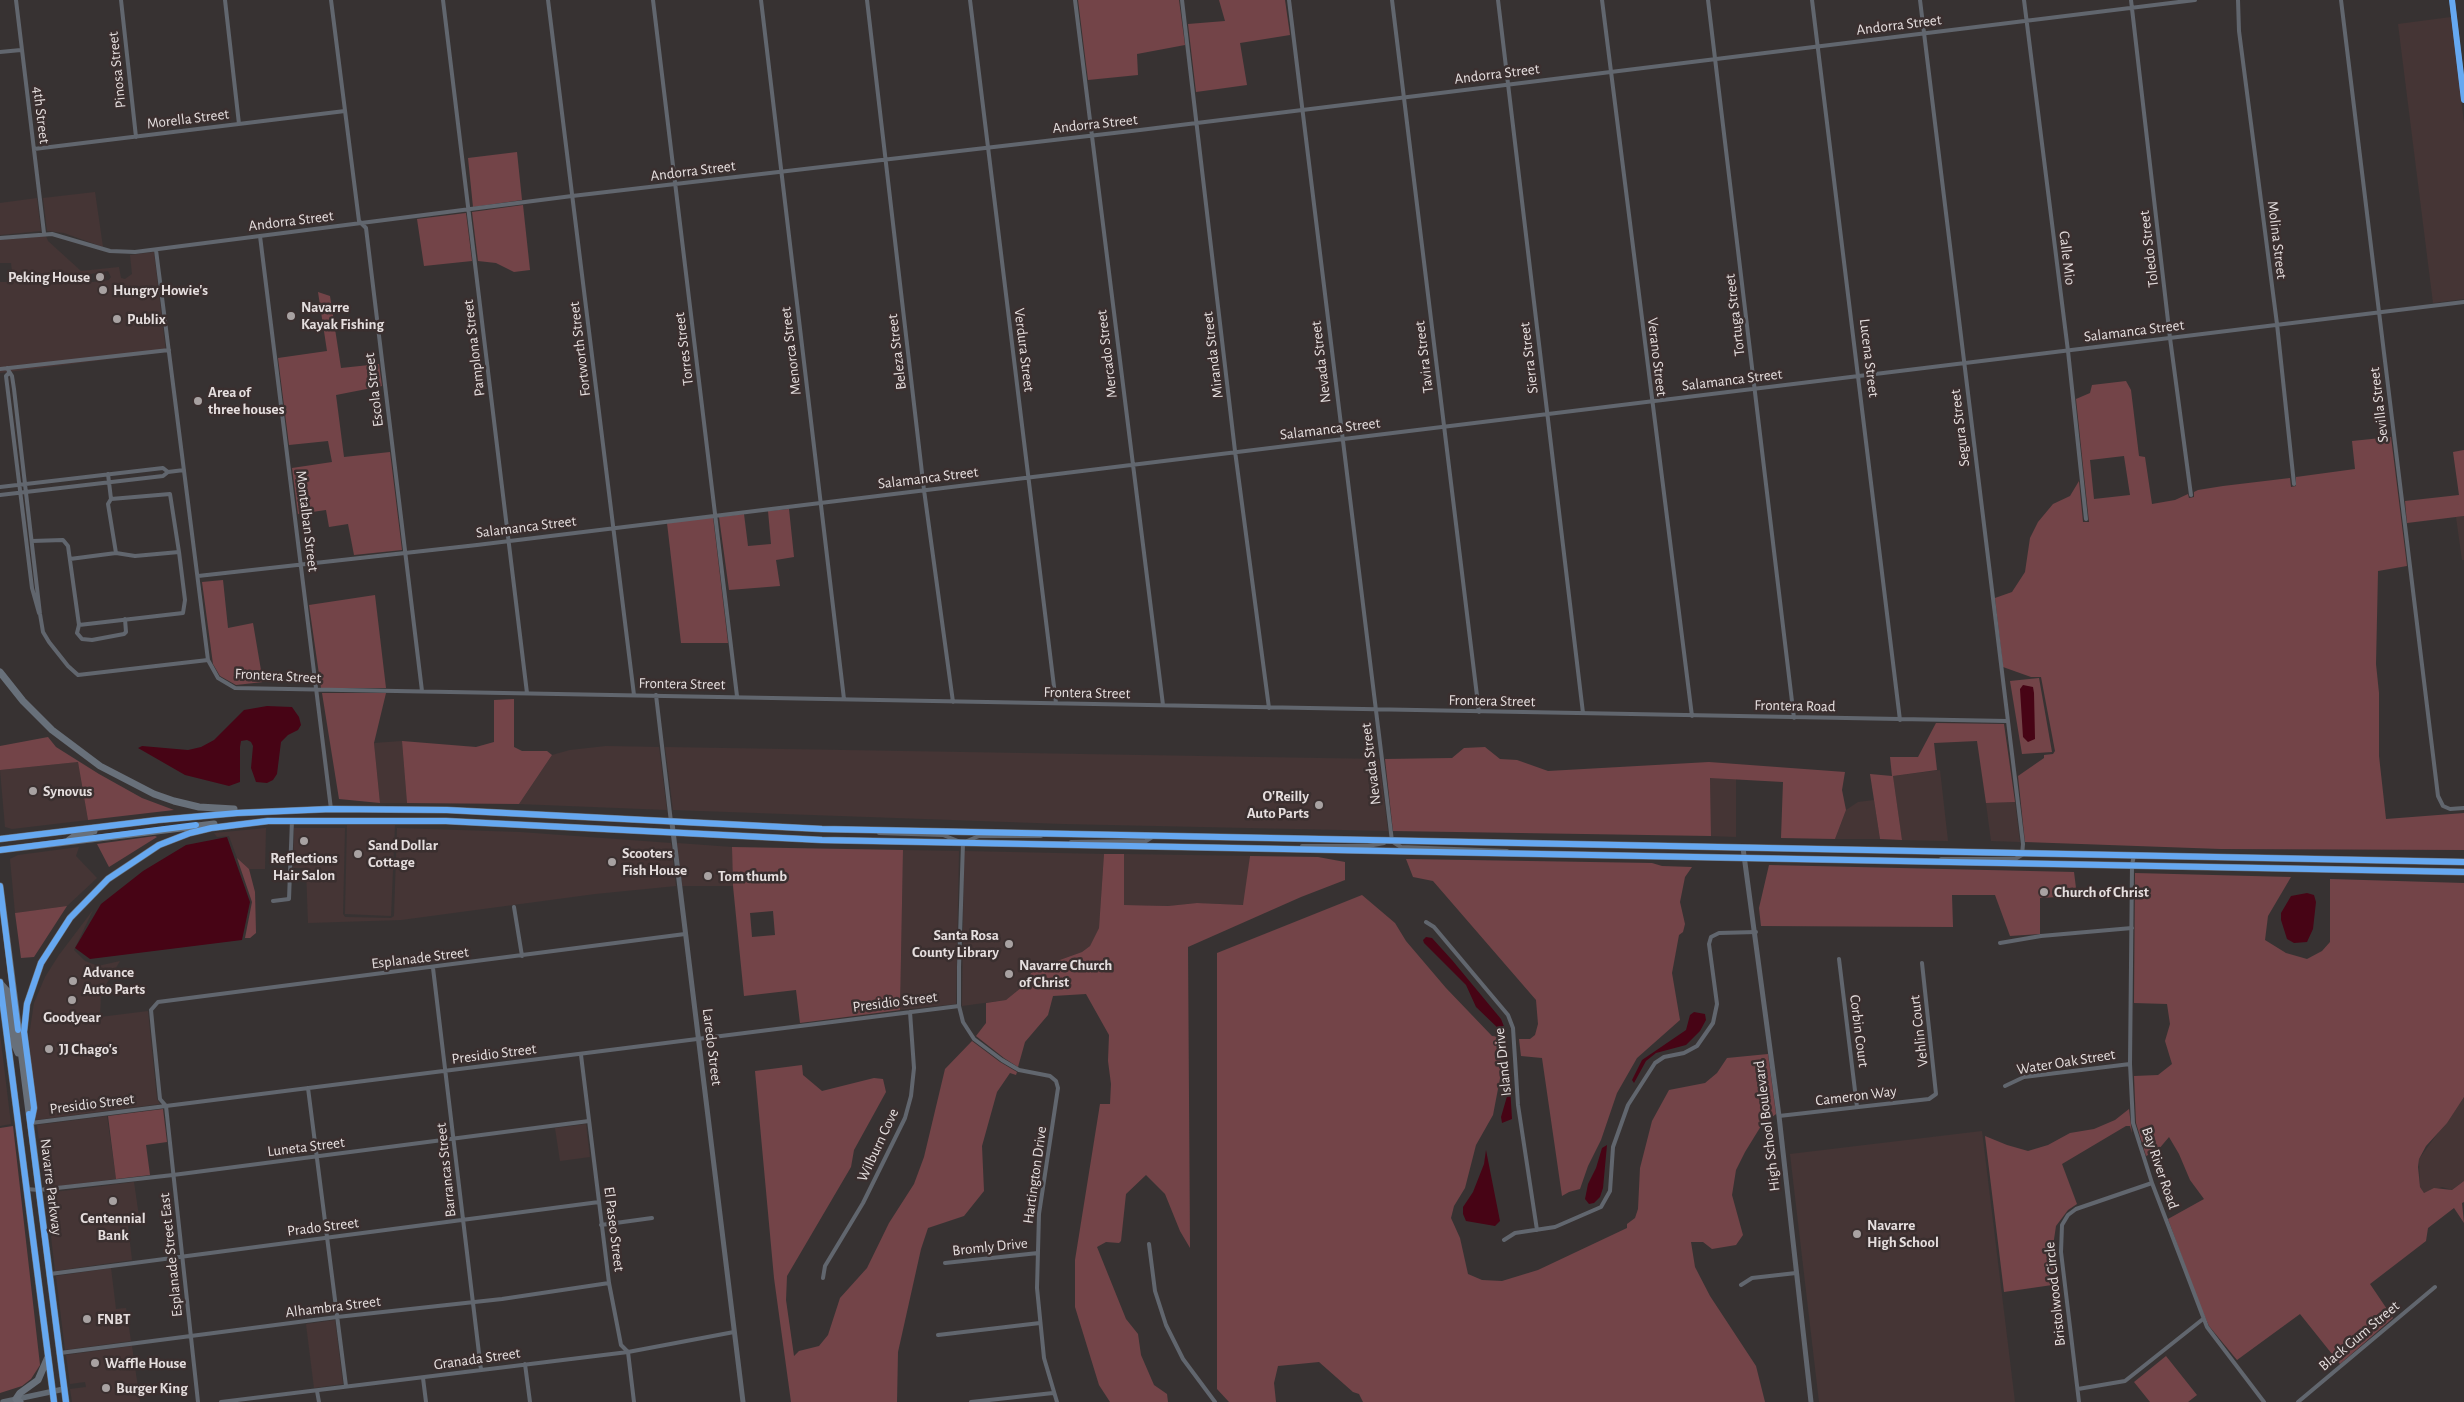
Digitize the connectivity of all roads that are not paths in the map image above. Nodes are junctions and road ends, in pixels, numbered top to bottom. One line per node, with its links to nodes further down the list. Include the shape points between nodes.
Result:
1 (16, 0): 30 (street, 4th Street)
2 (121, 0): 42 (street, Pinosa Street)
3 (225, 0): 40 (street)
4 (331, 0): 38 (street, Escola Street)
5 (443, 0): 49 (street, Pamplona Street)
6 (548, 0): 48 (street, Fortworth Street)
7 (653, 0): 47 (street, Torres Street)
8 (761, 0): 46 (street, Menorca Street)
9 (867, 0): 45 (street, Beleza Street)
10 (970, 0): 43 (street, Verdura Street)
11 (1075, 0): 41 (street, Mercado Street)
12 (1182, 0): 39 (street, Miranda Street)
13 (1289, 0): 37 (street, Nevada Street)
14 (1392, 0): 35 (street, Tavira Street)
15 (1498, 0): 34 (street, Sierra Street)
16 (1602, 0): 33 (street, Verano Street)
17 (1708, 0): 32 (street, Tortuga Street)
18 (1812, 0): 29 (street, Lucena Street)
19 (1920, 0): 28 (street, Segura Street)
20 (2024, 0): 27 (street, Calle Mio)
21 (2131, 0): 26 (street, Toledo Street)
22 (2195, 0): 26 (street, Andorra Street)
23 (2238, 0): 57 (street, Molina Street, via 2239,31)
24 (2342, 0): 56 (street, Sevilla Street)
25 (2452, 0): 36 (main road)
26 (2132, 8): 27 (street, Andorra Street); 58 (street, Toledo Street)
27 (2026, 21): 28 (street, Andorra Street); 60 (street, Calle Mio)
28 (1924, 34): 29 (street, Andorra Street); 61 (street, Segura Street)
29 (1818, 46): 32 (street, Andorra Street); 65 (street, Lucena Street)
30 (22, 50): 31 (street); 44 (street, 4th Street)
31 (0, 52)
32 (1715, 60): 33 (street, Andorra Street); 66 (street, Tortuga Street)
33 (1611, 72): 34 (street, Andorra Street); 67 (street, Verano Street)
34 (1508, 84): 35 (street, Andorra Street); 68 (street, Sierra Street)
35 (1405, 96): 37 (street, Andorra Street); 69 (street, Tavira Street)
36 (2464, 100)
37 (1302, 109): 39 (street, Andorra Street); 70 (street, Nevada Street)
38 (345, 111): 40 (street, Morella Street); 50 (street, Escola Street, via 359,221)
39 (1197, 123): 41 (street, Andorra Street); 71 (street, Miranda Street)
40 (239, 124): 42 (street, Morella Street)
41 (1092, 135): 43 (street, Andorra Street); 72 (street, Mercado Street)
42 (136, 137): 44 (street, Morella Street)
43 (987, 147): 45 (street, Andorra Street); 76 (street, Verdura Street)
44 (34, 149): 51 (street, 4th Street)
45 (886, 160): 46 (street, Andorra Street); 82 (street, Beleza Street)
46 (781, 172): 47 (street, Andorra Street); 88 (street, Menorca Street)
47 (676, 185): 48 (street, Andorra Street); 89 (street, Torres Street)
48 (572, 196): 49 (street, Andorra Street); 91 (street, Fortworth Street)
49 (469, 210): 50 (street, Andorra Street); 93 (street, Pamplona Street)
50 (362, 224): 52 (street, Andorra Street); 96 (street, Escola Street, via 366,228)
51 (44, 234): 53 (street, Andorra Street); 54 (street, Andorra Street, via 63,235 110,251)
52 (260, 236): 54 (street, Andorra Street); 98 (street, Montalban Street)
53 (0, 238)
54 (156, 250): 59 (street, Frontera Street)
55 (2464, 302): 56 (street, Salamanca Street)
56 (2379, 312): 57 (street, Salamanca Street); 123 (street, Sevilla Street, via 2438,796 2443,806)
57 (2277, 324): 58 (street, Salamanca Street); 79 (street, Molina Street)
58 (2170, 338): 60 (street, Salamanca Street); 86 (street, Toledo Street)
59 (169, 350): 62 (street); 73 (street, Frontera Street)
60 (2068, 351): 61 (street, Salamanca Street); 90 (street, Calle Mio)
61 (1964, 362): 65 (street, Salamanca Street); 122 (street, Segura Street)
62 (7, 368): 63 (street); 64 (street)
63 (0, 369)
64 (9, 373): 78 (street, via 13,379); 80 (street, via 6,376)
65 (1860, 376): 66 (street, Salamanca Street); 121 (street, Lucena Street)
66 (1755, 389): 67 (street, Salamanca Street); 120 (street, Tortuga Street)
67 (1652, 401): 68 (street, Salamanca Street); 119 (street, Verano Street)
68 (1547, 413): 69 (street, Salamanca Street); 118 (street, Sierra Street)
69 (1443, 428): 70 (street, Salamanca Street); 117 (street, Tavira Street)
70 (1342, 439): 71 (street, Salamanca Street); 116 (street, Nevada Street)
71 (1235, 451): 72 (street, Salamanca Street); 115 (street, Miranda Street)
72 (1132, 465): 76 (street, Salamanca Street); 114 (street, Mercado Street)
73 (184, 470): 74 (street); 99 (street, Frontera Street)
74 (168, 472): 75 (street, via 163,468); 77 (street, via 164,476)
75 (108, 474): 77 (street); 78 (street)
76 (1028, 477): 82 (street, Salamanca Street); 113 (street, Verdura Street)
77 (109, 482): 83 (street); 87 (street)
78 (29, 484): 80 (street); 83 (street)
79 (2294, 484)
80 (20, 485): 81 (street); 84 (street)
81 (0, 487)
82 (924, 490): 88 (street, Salamanca Street); 112 (street, Beleza Street)
83 (27, 492): 84 (street); 92 (street)
84 (21, 493): 85 (street); 100 (street, via 32,588)
85 (0, 495)
86 (2191, 495)
87 (111, 499): 94 (street, via 170,494); 95 (street, via 108,504)
88 (821, 502): 89 (street, Salamanca Street); 111 (street, Menorca Street)
89 (716, 515): 91 (street, Salamanca Street); 110 (street, Torres Street)
90 (2086, 520)
91 (613, 527): 93 (street, Salamanca Street); 108 (street, Fortworth Street)
92 (32, 541): 97 (street, via 63,540 68,546); 100 (street)
93 (509, 541): 96 (street, Salamanca Street); 107 (street, Pamplona Street)
94 (179, 552): 95 (street, via 135,556); 101 (street, via 185,600 183,613)
95 (116, 553): 97 (street)
96 (405, 553): 98 (street, Salamanca Street); 106 (street, Escola Street)
97 (70, 559): 102 (street)
98 (301, 564): 99 (street, Salamanca Street); 105 (street, Montalban Street)
99 (198, 576): 103 (street, Frontera Street)
100 (40, 614): 103 (street, via 43,632 49,642 78,675)
101 (125, 620): 102 (street); 102 (street, via 124,634 92,640 78,636)
102 (79, 626)
103 (208, 660): 105 (street, Frontera Street, via 218,678 235,688)
104 (0, 672): 125 (highway, via 23,701 60,737 116,776 174,801 199,807)
105 (315, 690): 106 (street, Frontera Street); 124 (street, Montalban Street)
106 (422, 691): 107 (street, Frontera Street)
107 (527, 693): 108 (street, Frontera Street)
108 (634, 694): 109 (street, Frontera Street)
109 (656, 695): 110 (street, Frontera Street); 128 (street, Laredo Street)
110 (737, 696): 111 (street, Frontera Street)
111 (844, 699): 112 (street, Frontera Street)
112 (953, 702): 113 (street, Frontera Street)
113 (1056, 704): 114 (street, Frontera Street)
114 (1163, 705): 115 (street, Frontera Street)
115 (1269, 708): 116 (street, Frontera Street)
116 (1375, 710): 117 (street, Frontera Street); 136 (street, Nevada Street)
117 (1479, 712): 118 (street, Frontera Street)
118 (1583, 713): 119 (street, Frontera Road)
119 (1692, 716): 120 (street, Frontera Road)
120 (1794, 718): 121 (street, Frontera Road)
121 (1900, 720): 122 (street, Frontera Road)
122 (2007, 721): 142 (street, Segura Street)
123 (2464, 808)
124 (331, 809): 125 (highway); 128 (highway, via 447,810)
125 (262, 812): 129 (highway)
126 (292, 820): 127 (highway); 131 (highway, via 446,821); 151 (street, via 289,899)
127 (251, 823): 135 (highway, via 202,825); 178 (highway, via 196,832 150,850 108,879 64,925 41,963 26,1011 24,1038 34,1108)
128 (672, 823): 130 (highway); 131 (street, Laredo Street)
129 (111, 825): 134 (highway); 135 (highway, via 74,836)
130 (853, 830): 132 (highway); 137 (street, via 943,836)
131 (673, 833): 137 (highway); 156 (street, Laredo Street)
132 (1058, 834): 133 (highway); 137 (street, via 979,836)
133 (1154, 836): 136 (highway); 138 (street, via 1146,842)
134 (0, 839)
135 (68, 841): 141 (highway)
136 (1392, 841): 139 (highway); 140 (street, via 1368,846); 143 (street, via 1401,848 1499,849)
137 (963, 843): 138 (highway); 164 (street)
138 (1054, 845): 140 (highway)
139 (1743, 848): 142 (highway); 145 (street, High School Boulevard)
140 (1282, 849): 143 (highway)
141 (0, 850)
142 (2022, 853): 144 (highway); 146 (street, via 2014,859 1948,858)
143 (1522, 854): 145 (highway)
144 (2134, 855): 147 (highway); 148 (street, Bay River Road)
145 (1744, 859): 146 (highway); 155 (street, High School Boulevard)
146 (1918, 862): 148 (highway)
147 (2464, 862)
148 (2132, 865): 149 (highway); 154 (street, Bay River Road)
149 (2464, 872)
150 (0, 886): 169 (highway, Navarre Parkway)
151 (273, 901)
152 (514, 907): 158 (street)
153 (1426, 922): 189 (street, Island Drive, via 1434,927 1508,1015 1513,1028 1520,1122)
154 (2132, 928): 157 (street); 168 (street, Bay River Road)
155 (1756, 932): 176 (street, High School Boulevard); 189 (street, via 1719,933 1711,937 1709,944 1716,1004 1713,1023 1698,1046 1655,1063 1628,1105 1613,1148 1610,1191 1601,1207 1573,1220)
156 (685, 934): 158 (street, Esplanade Street); 166 (street, Laredo Street)
157 (2000, 943)
158 (522, 956): 161 (street, Esplanade Street)
159 (1839, 959): 175 (street, Corbin Court)
160 (1922, 963): 173 (street, Vehlin Court)
161 (433, 968): 163 (street, Esplanade Street); 170 (street, Barrancas Street)
162 (0, 983): 169 (highway, via 8,992 14,1043); 183 (highway, Navarre Parkway)
163 (158, 1002): 174 (street, Esplanade Street East, via 151,1010 152,1031 160,1099)
164 (959, 1006): 165 (street, Presidio Street); 193 (street, Hartington Drive, via 967,1028 981,1046 1010,1066 1050,1076 1056,1081 1058,1088 1039,1214)
165 (910, 1012): 166 (street, Presidio Street); 198 (street, Wilburn Cove, via 914,1068 905,1118 863,1203 825,1266)
166 (698, 1038): 167 (street, Presidio Street); 206 (street, Laredo Street)
167 (581, 1055): 170 (street, Presidio Street); 177 (street, El Paseo Street)
168 (2130, 1064): 171 (street, Water Oak Street, via 2024,1077); 182 (street, Bay River Road, via 2133,1123)
169 (23, 1065): 178 (highway, Navarre Parkway)
170 (446, 1072): 172 (street, Presidio Street); 179 (street, Barrancas Street)
171 (2005, 1086)
172 (308, 1088): 174 (street, Presidio Street); 180 (street)
173 (1935, 1095): 175 (street, Cameron Way)
174 (166, 1106): 178 (street, Presidio Street); 181 (street, Esplanade Street East)
175 (1857, 1107): 176 (street, Cameron Way)
176 (1779, 1116): 196 (street, High School Boulevard)
177 (589, 1121): 179 (street, Luneta Street); 185 (street, El Paseo Street)
178 (30, 1123): 184 (highway, Navarre Parkway)
179 (454, 1140): 180 (street, Luneta Street); 187 (street, Barrancas Street)
180 (317, 1157): 181 (street, Luneta Street); 190 (street)
181 (173, 1175): 184 (street, Luneta Street); 194 (street, Esplanade Street East)
182 (2152, 1183): 204 (street, Bay River Road); 217 (street, Bristolwood Circle, via 2076,1209 2068,1214 2062,1225 2060,1252)
183 (26, 1189): 184 (street, Luneta Street); 211 (highway, Navarre Parkway)
184 (39, 1190): 197 (highway, Navarre Parkway)
185 (599, 1202): 187 (street, Prado Street); 188 (street, El Paseo Street)
186 (652, 1218): 188 (street)
187 (463, 1220): 190 (street, Prado Street); 202 (street, Barrancas Street)
188 (601, 1225): 199 (street, El Paseo Street)
189 (1537, 1230): 191 (street, via 1515,1233)
190 (327, 1238): 194 (street, Prado Street); 203 (street)
191 (1504, 1240)
192 (1149, 1244): 234 (street, via 1155,1291 1166,1325 1183,1359)
193 (1038, 1252): 195 (street, Bromly Drive); 205 (street, Hartington Drive)
194 (182, 1255): 197 (street, Prado Street); 208 (street, Esplanade Street East)
195 (945, 1263)
196 (1796, 1272): 200 (street, via 1752,1278); 235 (street, High School Boulevard)
197 (50, 1274): 210 (highway, Navarre Parkway)
198 (823, 1278)
199 (609, 1283): 202 (street, Alhambra Street); 209 (street, El Paseo Street, via 621,1345)
200 (1741, 1285)
201 (2435, 1287): 238 (street, Black Gum Street)
202 (472, 1302): 203 (street, Alhambra Street); 213 (street, Barrancas Street)
203 (337, 1318): 208 (street, Alhambra Street); 215 (street)
204 (2203, 1319): 217 (street, via 2125,1381); 237 (street, Bay River Road)
205 (1040, 1323): 207 (street); 220 (street, Hartington Drive, via 1044,1358)
206 (734, 1332): 209 (street, Granada Street); 231 (street, Laredo Street)
207 (938, 1335)
208 (191, 1336): 210 (street, Alhambra Street); 225 (street, Esplanade Street East)
209 (628, 1352): 212 (street, Granada Street); 230 (street, El Paseo Street)
210 (60, 1353): 216 (highway, Navarre Parkway)
211 (48, 1357): 219 (highway, Navarre Parkway); 221 (highway, via 38,1380 20,1393)
212 (525, 1364): 213 (street, Granada Street); 229 (street)
213 (481, 1370): 214 (street, Granada Street)
214 (423, 1378): 215 (street, Granada Street); 228 (street)
215 (346, 1386): 218 (street, Granada Street)
216 (64, 1389): 219 (main road); 224 (highway, Navarre Parkway)
217 (2078, 1389): 236 (street, Bristolwood Circle)
218 (318, 1390): 226 (street, Granada Street); 227 (street)
219 (52, 1392): 221 (main road); 223 (highway, Navarre Parkway)
220 (1053, 1392): 232 (street); 233 (street, Hartington Drive)
221 (18, 1401): 222 (main road)
222 (4, 1402)
223 (54, 1402)
224 (66, 1402)
225 (198, 1402)
226 (221, 1402)
227 (319, 1402)
228 (426, 1402)
229 (530, 1402)
230 (634, 1402)
231 (743, 1402)
232 (971, 1402)
233 (1057, 1402)
234 (1215, 1402)
235 (1811, 1402)
236 (2079, 1402)
237 (2264, 1402)
238 (2298, 1402)

